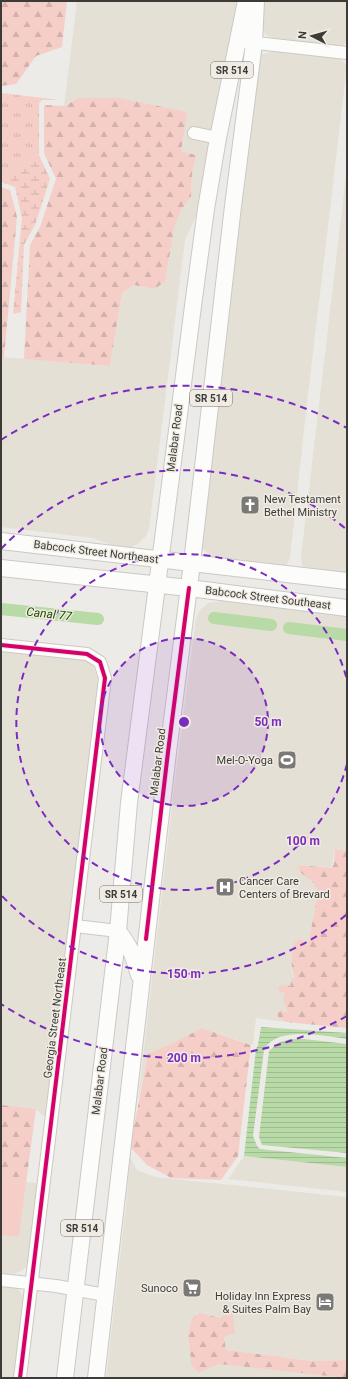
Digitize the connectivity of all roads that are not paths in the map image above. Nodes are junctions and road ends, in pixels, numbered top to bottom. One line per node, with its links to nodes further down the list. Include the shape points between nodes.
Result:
1 (246, 1): 3 (main road, Malabar Road / SR 514)
2 (256, 1): 4 (main road, Malabar Road / SR 514)
3 (238, 41): 4 (street); 7 (main road, Malabar Road / SR 514)
4 (254, 43): 5 (street); 8 (main road, Malabar Road / SR 514)
5 (347, 53)
6 (194, 133): 7 (street)
7 (218, 138): 8 (main road, via 232,145 234,151 227,218); 10 (main road, Malabar Road / SR 514, via 192,306)
8 (230, 234): 11 (main road, Malabar Road / SR 514)
9 (1, 541): 10 (main road, Babcock Street Northeast)
10 (160, 560): 11 (main road, Babcock Street Northeast); 14 (main road, Malabar Road / SR 514)
11 (192, 563): 13 (main road); 15 (main road, Malabar Road / SR 514)
12 (1, 568): 14 (main road)
13 (347, 581)
14 (156, 584): 15 (main road); 19 (main road, Malabar Road / SR 514, via 129,803)
15 (189, 588): 16 (main road, Babcock Street Southeast); 20 (main road, Malabar Road / SR 514)
16 (347, 608)
17 (1, 644): 18 (street, Georgia Street Northeast, via 87,654 100,662 105,678)
18 (75, 926): 19 (street); 22 (street, Georgia Street Northeast)
19 (118, 931): 20 (main road, via 133,953); 23 (main road, Malabar Road / SR 514)
20 (141, 982): 24 (main road, Malabar Road / SR 514)
21 (1, 1280): 22 (street)
22 (32, 1283): 23 (street); 25 (street, Georgia Street Northeast)
23 (75, 1289): 24 (street); 26 (main road, Malabar Road / SR 514)
24 (105, 1295): 27 (main road, Malabar Road / SR 514)
25 (20, 1378)
26 (65, 1378)
27 (96, 1378)

